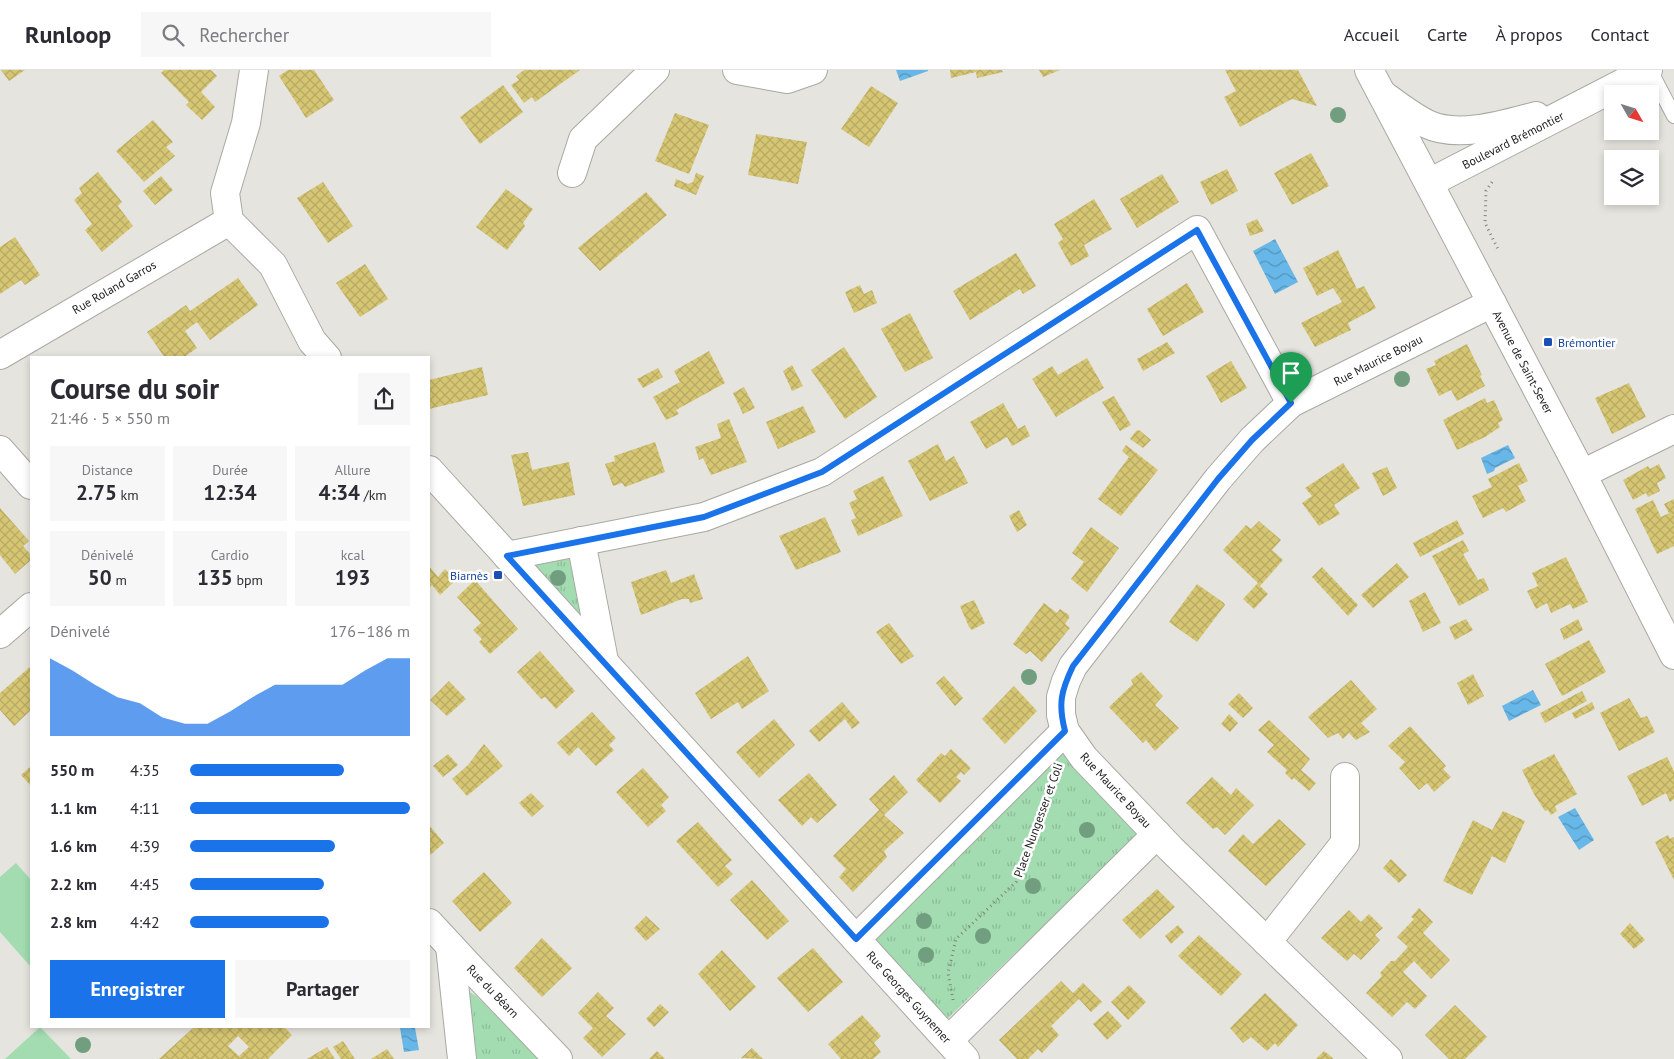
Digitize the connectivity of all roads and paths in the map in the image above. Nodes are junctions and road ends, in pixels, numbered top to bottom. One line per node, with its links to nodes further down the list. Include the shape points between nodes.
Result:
1 (254, 70): 13 (street, via 246,123 225,193)
2 (655, 70): 10 (street, via 583,139)
3 (737, 70): 4 (street, via 787,79)
4 (813, 70)
5 (1369, 70): 7 (street, Avenue de Saint-Sever)
6 (1649, 70): 8 (street, Boulevard Brémontier); 9 (lane)
7 (1382, 94): 8 (street, Boulevard Brémontier, via 1429,125 1455,130 1483,129); 12 (street, Avenue de Saint-Sever)
8 (1597, 96): 12 (street, Boulevard Brémontier)
9 (1674, 116)
10 (572, 173)
11 (1494, 180): 14 (path, via 1486,191 1485,224 1498,248)
12 (1429, 183): 14 (street, Avenue de Saint-Sever)
13 (229, 221): 16 (street, Rue Roland Garros); 17 (street, via 273,265 312,341)
14 (1468, 260): 15 (street, Avenue de Saint-Sever)
15 (1492, 302): 18 (street, Rue Maurice Boyau); 22 (street, Avenue de Saint-Sever)
16 (0, 355)
17 (325, 356)
18 (1291, 403): 24 (street, via 1197,230 822,472 704,517); 30 (street, Rue Maurice Boyau, via 1218,479 1073,666 1061,697)
19 (1674, 429): 22 (street)
20 (0, 450): 23 (street)
21 (430, 471): 25 (street, Rue Georges Guynemer)
22 (1582, 474): 28 (street, Avenue de Saint-Sever)
23 (30, 484)
24 (580, 541): 25 (street); 29 (street)
25 (507, 556): 29 (street, Rue Georges Guynemer)
26 (30, 608): 27 (street)
27 (0, 634)
28 (1674, 655)
29 (604, 661): 35 (street, Rue Georges Guynemer)
30 (1065, 731): 33 (street, Rue Maurice Boyau, via 1084,758); 35 (street, Place Nungesser et Coli)
31 (1346, 777): 36 (street, via 1345,843)
32 (1052, 783): 38 (path, Place Nungesser et Coli, via 1016,882 956,939 948,973)
33 (1157, 834): 36 (street, Rue Maurice Boyau); 38 (street)
34 (430, 923): 37 (street, Rue du Béarn)
35 (856, 939): 38 (street, Rue Georges Guynemer)
36 (1267, 942): 41 (street, Rue Maurice Boyau)
37 (450, 946): 39 (street); 40 (street, Rue du Béarn)
38 (959, 1042)
39 (462, 1059)
40 (558, 1059)
41 (1388, 1059)

